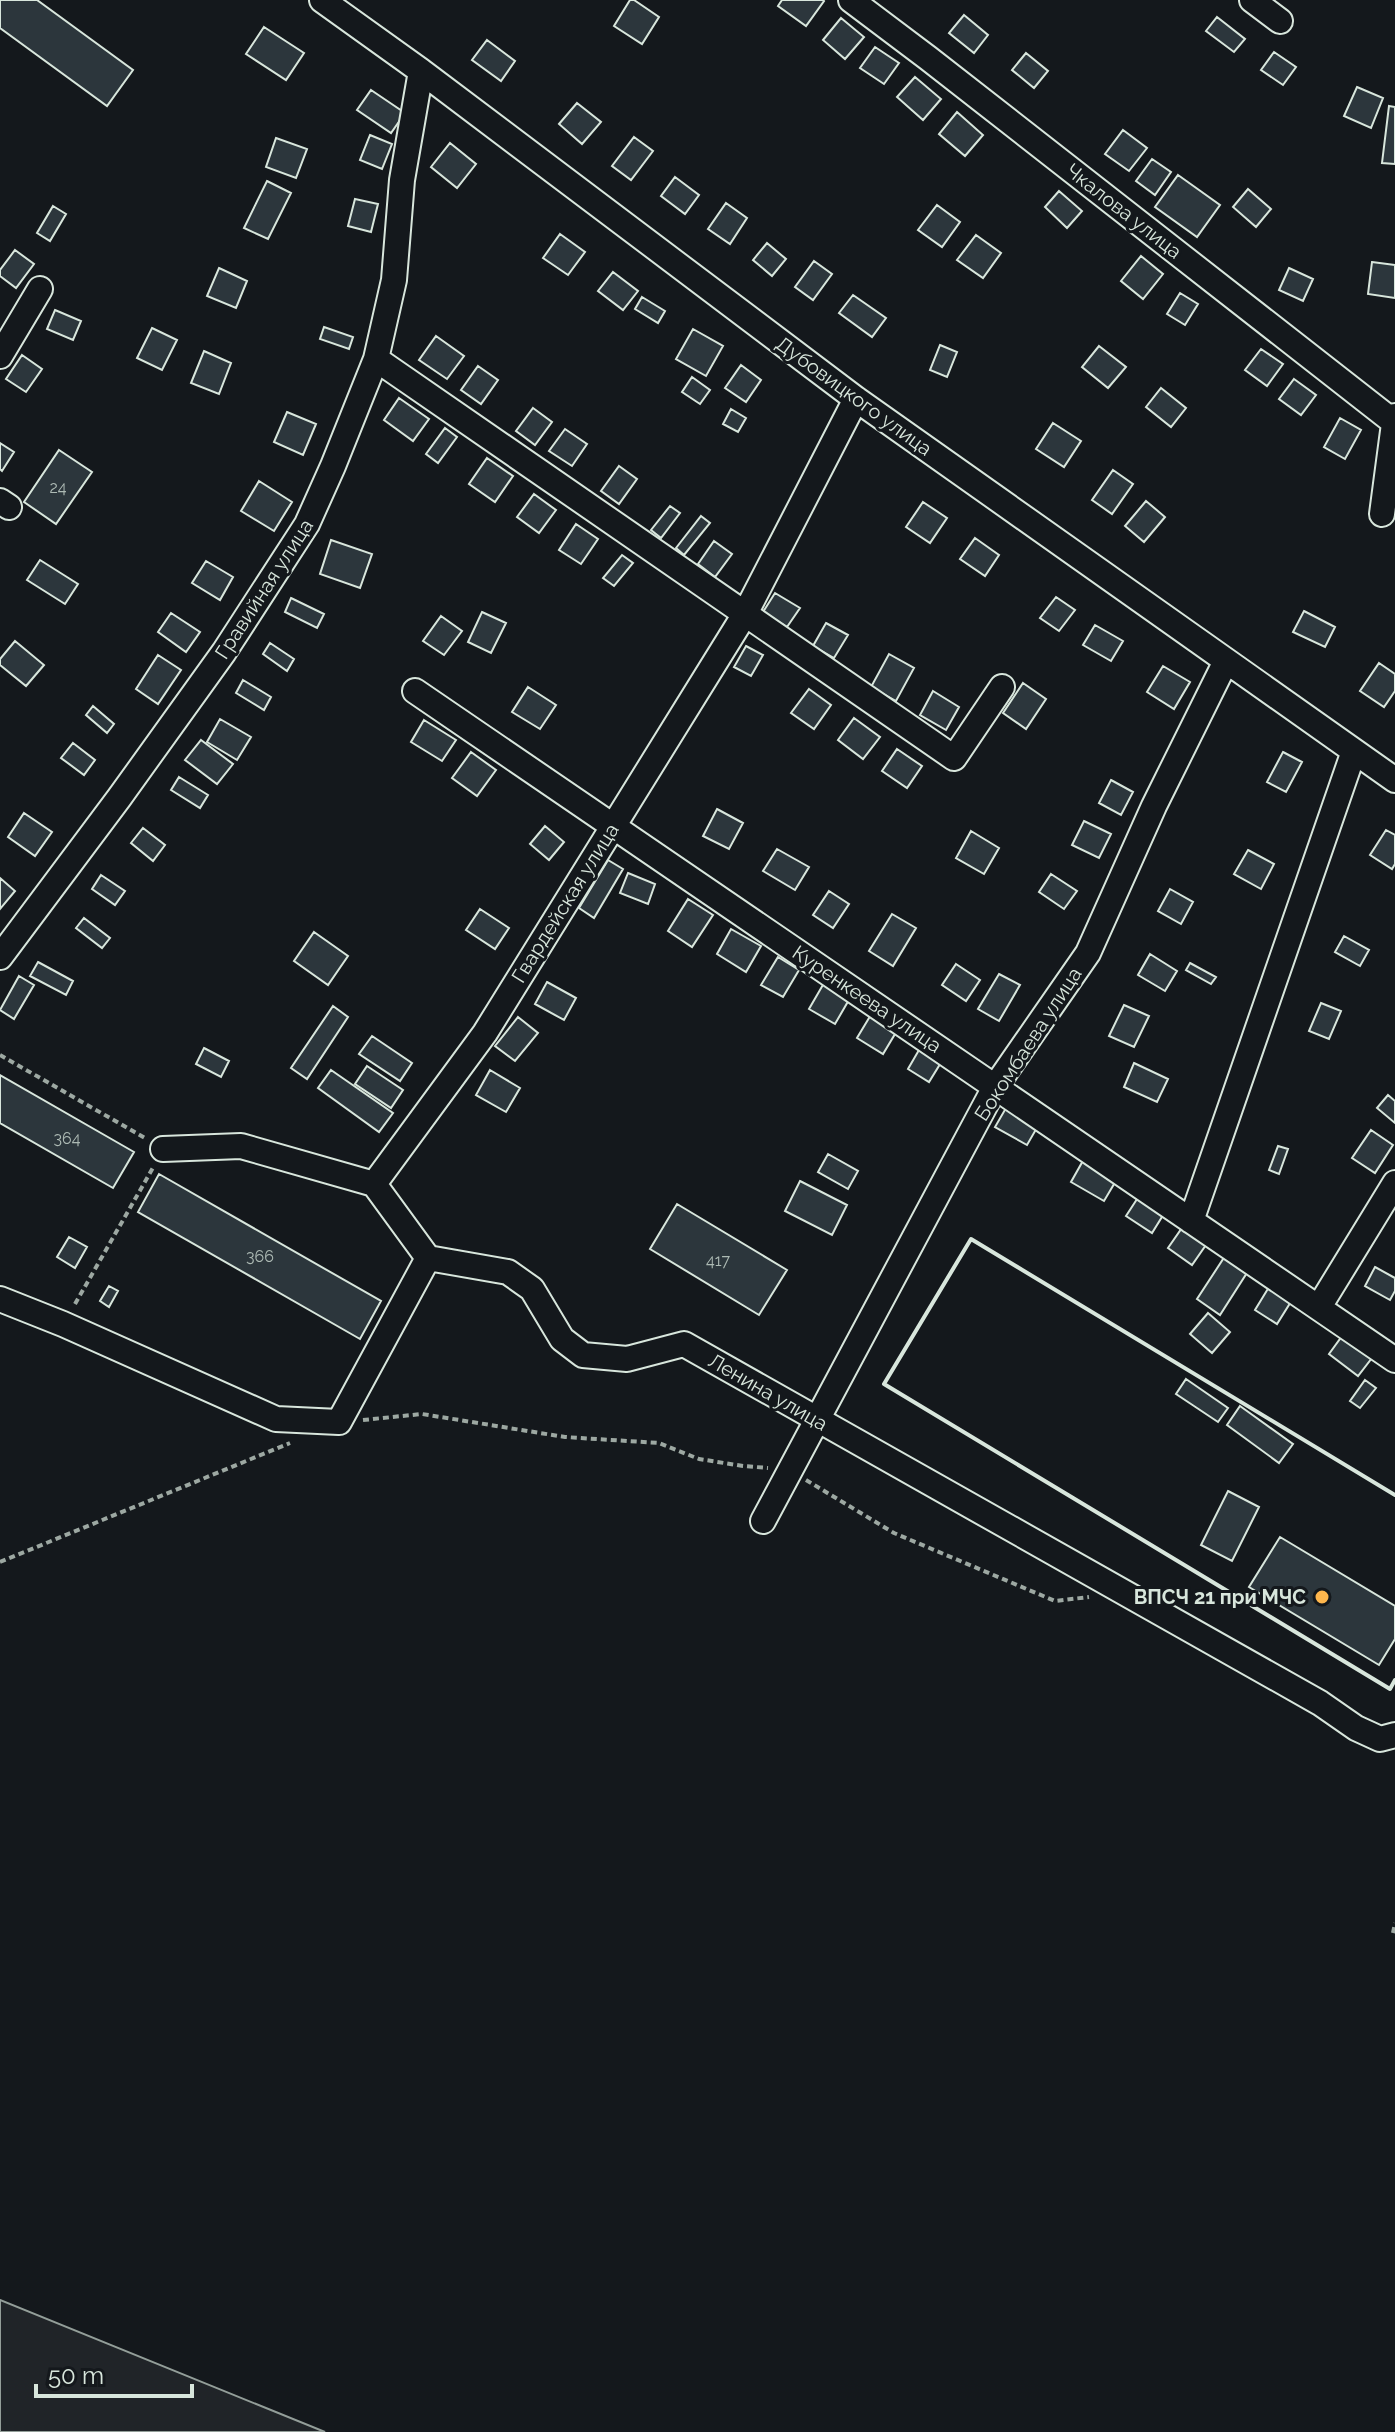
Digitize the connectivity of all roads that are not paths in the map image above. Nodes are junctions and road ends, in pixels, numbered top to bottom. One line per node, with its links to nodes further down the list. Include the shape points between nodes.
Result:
1 (322, 0): 5 (street, Дубовицкого улица)
2 (851, 0): 10 (street, Чкалова улица)
3 (1252, 0): 4 (street)
4 (1280, 21)
5 (421, 71): 8 (street, Гравийная улица, via 402,180 394,280); 9 (street, Дубовицкого улица)
6 (40, 289): 7 (street)
7 (0, 356)
8 (376, 359): 12 (street); 19 (street, Гравийная улица, via 307,524 216,664)
9 (856, 399): 12 (street, Гвардейская улица); 13 (street, Дубовицкого улица)
10 (1394, 420): 11 (street)
11 (1382, 514)
12 (745, 614): 14 (street, via 954,758); 18 (street, Гвардейская улица)
13 (1226, 661): 16 (street, Дубовицкого улица); 20 (street, Бокомбаева улица, via 1088,953)
14 (1002, 687)
15 (415, 691): 18 (street, Куренкеева улица)
16 (1354, 751): 17 (street, Дубовицкого улица); 24 (street)
17 (1395, 780)
18 (613, 826): 20 (street, Куренкеева улица); 23 (street, Гвардейская улица, via 485,1033)
19 (0, 957)
20 (995, 1087): 24 (street, Куренкеева улица); 29 (street, Бокомбаева улица)
21 (163, 1149): 23 (street, via 241,1146)
22 (1395, 1183): 27 (street)
23 (374, 1184): 25 (street)
24 (1191, 1221): 27 (street, Куренкеева улица)
25 (428, 1258): 26 (street, via 339,1422 276,1419); 29 (street, Ленина улица, via 508,1272 532,1289 562,1339 583,1355 627,1359 684,1344)
26 (0, 1299)
27 (1319, 1307): 28 (street, Куренкеева улица)
28 (1395, 1360)
29 (817, 1420): 30 (street, Бокомбаева улица); 31 (street, Ленина улица, via 1356,1728)
30 (763, 1521)
31 (1387, 1737)

